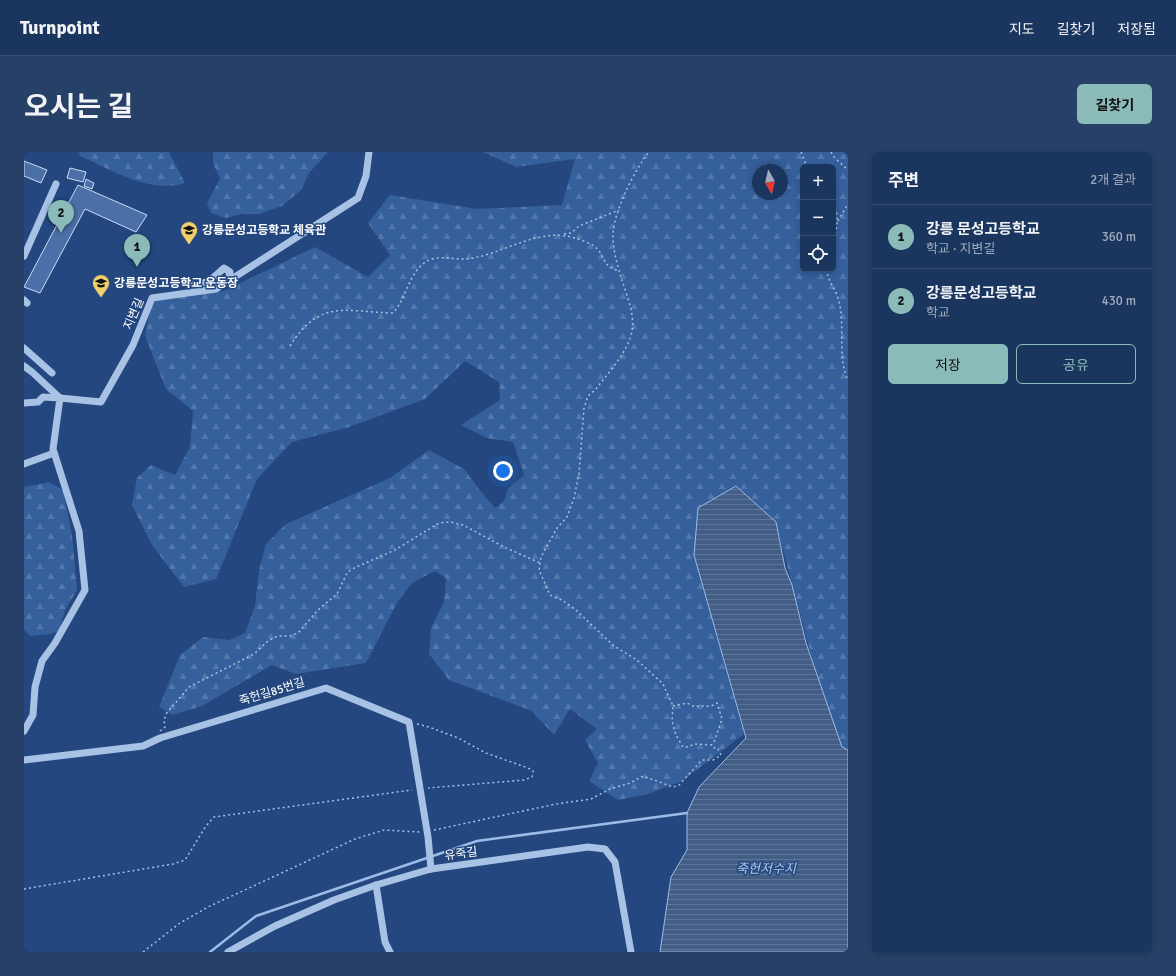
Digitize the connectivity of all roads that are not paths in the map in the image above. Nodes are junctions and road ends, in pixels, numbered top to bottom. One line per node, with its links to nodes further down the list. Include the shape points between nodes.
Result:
1 (369, 152): 4 (street, 지변길, via 366,176 358,198)
2 (56, 184): 3 (street)
3 (24, 256)
4 (228, 281): 5 (street, via 230,272 224,268 209,282); 9 (street, 지변길, via 216,289 152,298 133,345 101,402)
5 (186, 282)
6 (24, 348): 8 (street)
7 (24, 366): 9 (street)
8 (52, 373)
9 (60, 398): 10 (street, via 43,397 38,402); 11 (street)
10 (24, 403)
11 (54, 453): 12 (street); 13 (street, via 79,531 85,590 42,661 35,686 33,715)
12 (24, 464)
13 (24, 731)
14 (24, 760): 15 (street, 죽헌길85번길, via 143,746 160,738 326,688 409,722)
15 (431, 869): 16 (street, 유죽길); 19 (street, 유죽길, via 588,847 605,849 615,862)
16 (376, 885): 17 (street, 유죽길, via 275,926); 18 (street, via 385,942)
17 (228, 952)
18 (390, 952)
19 (631, 952)

